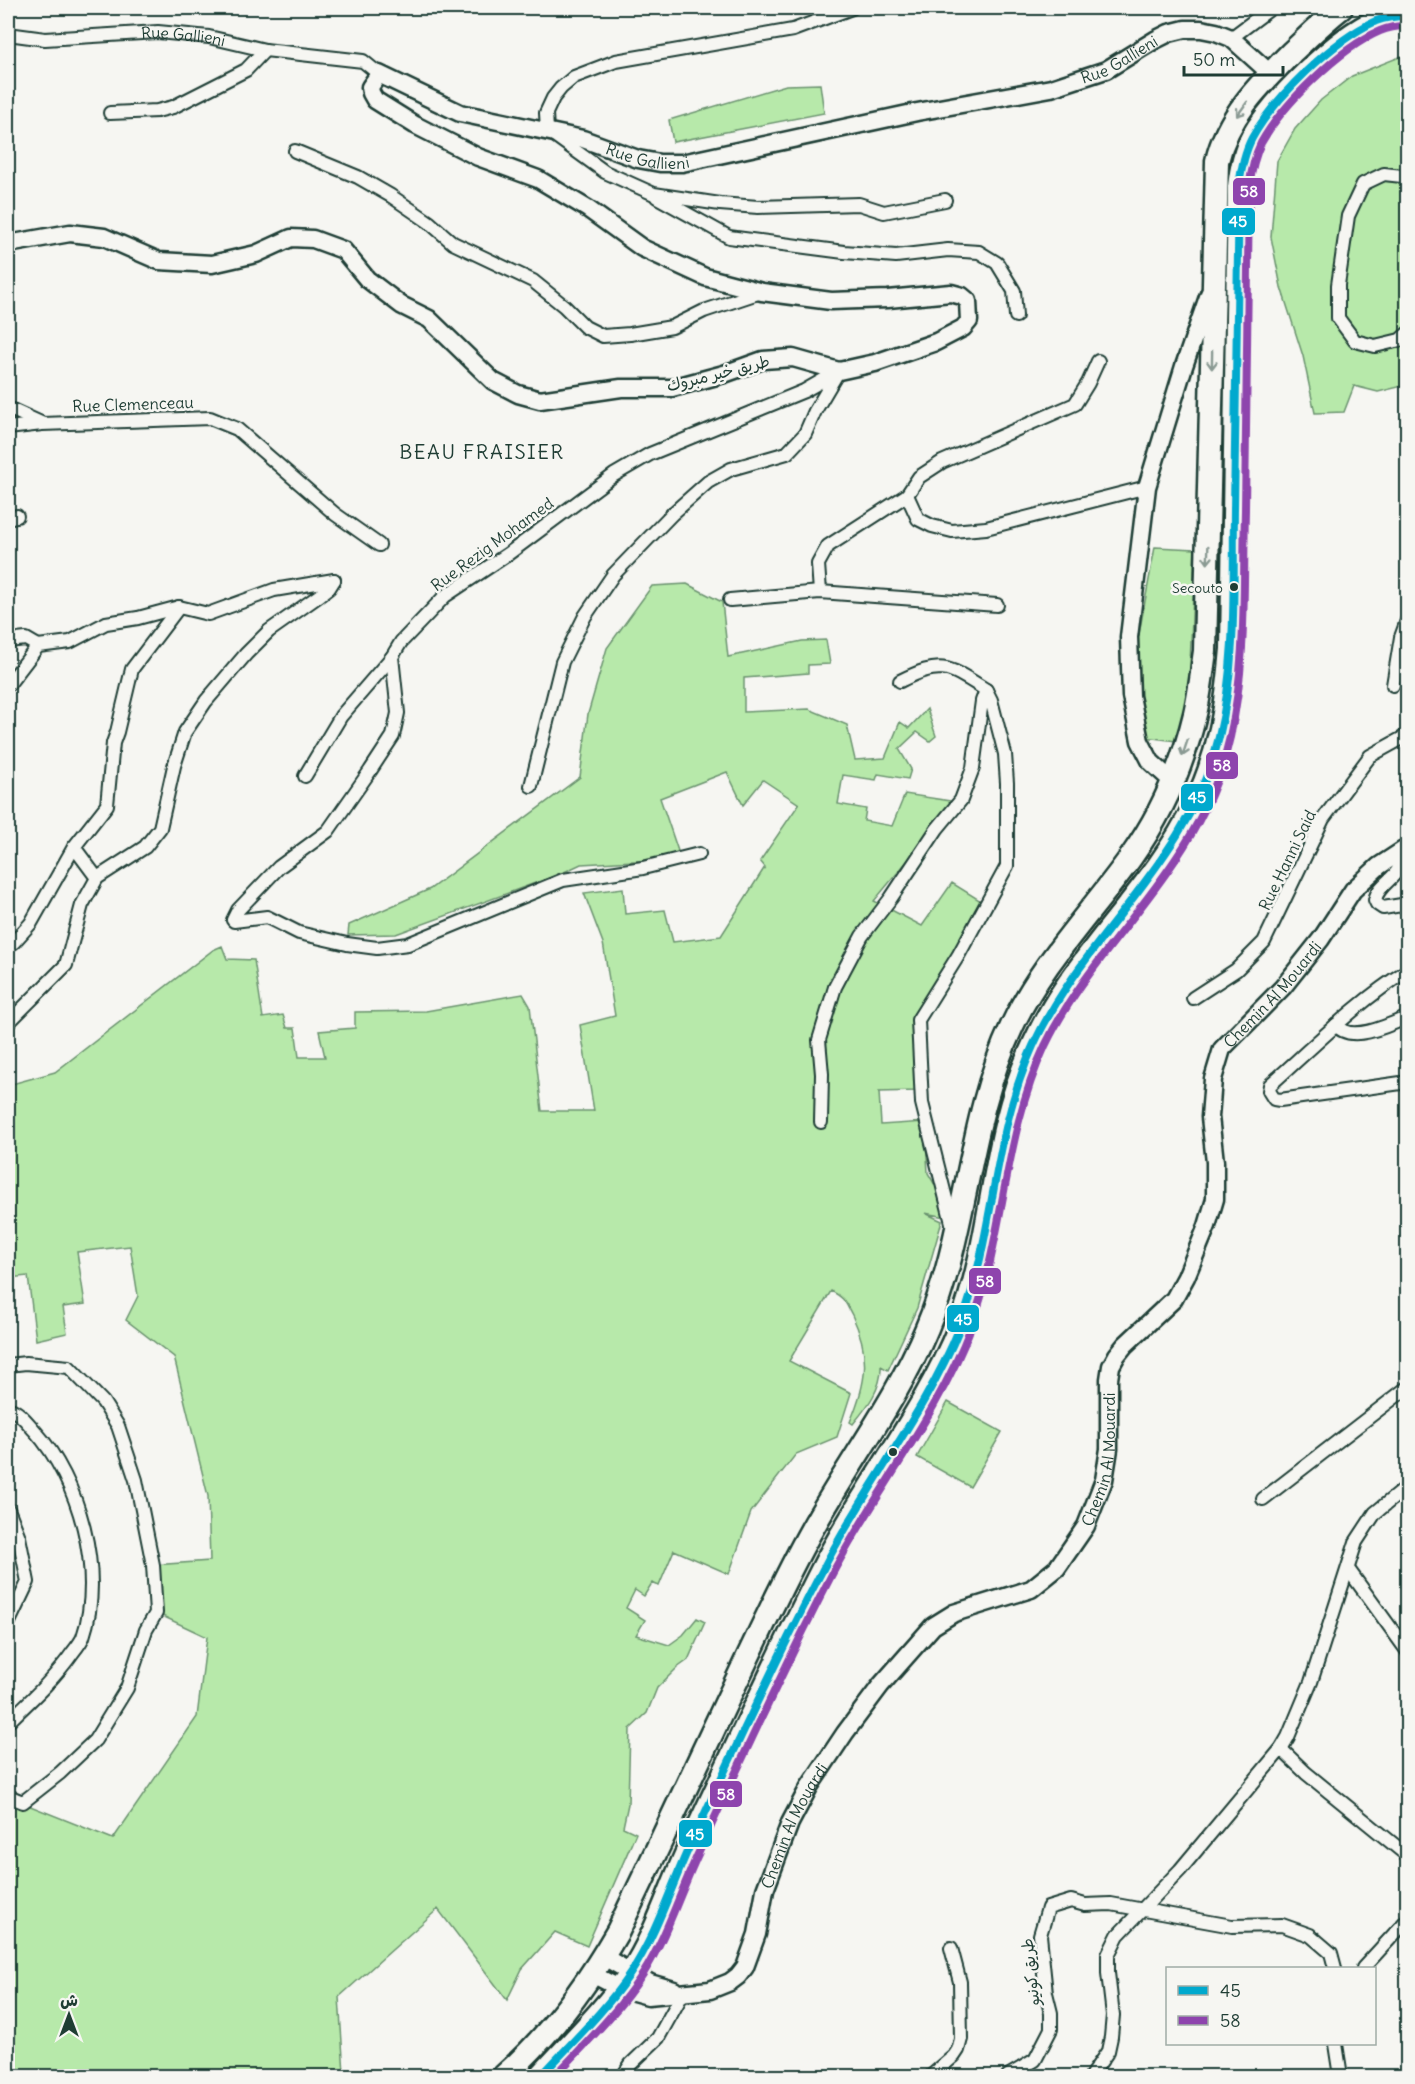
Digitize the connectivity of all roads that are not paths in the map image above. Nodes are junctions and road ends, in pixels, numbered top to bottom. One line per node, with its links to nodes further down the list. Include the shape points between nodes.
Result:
1 (852, 8): 11 (street, via 793,30 615,61 574,77 553,98 546,112)
2 (1270, 8): 6 (street)
3 (1341, 8): 9 (highway)
4 (1407, 16): 76 (highway, via 1389,17 1352,34 1272,109 1246,150 1239,187 1232,638 1225,714 1216,751 1184,826 1065,988 1033,1046 1006,1129 976,1272 954,1341 819,1574 710,1802)
5 (8, 34): 7 (street, Rue Gallieni, via 45,39 158,32 209,37)
6 (1231, 38): 9 (street, Rue Gallieni); 11 (street, Rue Gallieni, via 1201,29 1185,29 1155,40 1106,70 1051,88 917,112 682,164 638,159)
7 (265, 50): 8 (street, Rue Gallieni, via 363,61); 10 (street, via 246,70 173,107)
8 (379, 74): 11 (street, Rue Gallieni, via 460,113); 18 (street, طريق خير مبروك, via 370,87 373,98 415,125 478,158 538,179 642,248 705,277)
9 (1271, 74): 17 (highway, one-way to 17, via 1237,114 1220,148 1215,174)
10 (110, 113)
11 (547, 130): 14 (street, via 605,172)
12 (295, 151): 18 (street, via 358,177 429,222 453,243 533,281 585,327 603,336 672,327 704,311)
13 (1402, 176): 20 (street, via 1384,174 1363,184 1348,216 1338,285 1338,318 1355,341 1375,346 1400,340)
14 (654, 194): 15 (street, via 758,207 859,204 884,212); 19 (street, via 729,237 896,256 948,250 979,252 997,264 1014,291)
15 (945, 200)
16 (8, 244): 22 (street, طريق خير مبروك, via 70,233 104,237 159,261 212,264 256,254 291,238 313,239 343,250 367,279 401,305 429,319 493,381 540,400 621,388 672,388 763,360 793,358)
17 (1213, 282): 26 (street); 43 (highway, one-way to 43, via 1205,651 1196,711)
18 (762, 292): 22 (street, طريق خير مبروك, via 831,301 951,293 968,301 969,321 963,328 936,342)
19 (1016, 316)
20 (1407, 333)
21 (1098, 361): 27 (street, via 1075,404 942,462 919,477)
22 (839, 371): 36 (street, Rue Rezig Mohamed, via 804,391 650,454 614,475 445,596 401,642); 44 (street, via 805,434 787,453 731,469 708,482 613,575 585,616 562,662)
23 (8, 408): 24 (street)
24 (42, 424): 25 (street, Rue Clemenceau); 28 (street, Rue Clemenceau, via 210,418 237,429 335,514)
25 (8, 428)
26 (1148, 487): 27 (street, via 986,528 952,531 918,519); 43 (street, via 1129,637 1131,696 1140,741 1151,762)
27 (907, 495): 29 (street, via 828,546 818,564)
28 (379, 545)
29 (820, 592): 30 (street); 31 (street)
30 (730, 600)
31 (997, 605)
32 (179, 607): 35 (street, via 106,623 70,642); 45 (street, via 132,669 113,743 107,805); 48 (street, via 208,614 274,590 333,580 320,595 269,631 206,701 185,732 160,828 145,847)
33 (1407, 618): 39 (street)
34 (8, 641): 35 (street, via 26,639)
35 (38, 646): 38 (street)
36 (392, 657): 42 (street, Rue Rezig Mohamed, via 341,716); 47 (street, via 398,713 393,735 328,831 279,867 238,910 234,921 267,917 299,933 357,945 377,948 408,944 563,880 643,868)
37 (900, 681): 40 (street, via 923,669 946,668)
38 (8, 685)
39 (1393, 685)
40 (986, 690): 57 (street, via 972,768 961,800 862,936 836,987 819,1040); 58 (street, via 1005,754 1007,866 918,1020 922,1103)
41 (1407, 735): 52 (street, Rue Hanni Said, via 1370,756 1323,819 1264,942 1236,970)
42 (305, 776)
43 (1173, 782): 58 (highway, via 1133,853 1037,981 1013,1022 992,1077)
44 (531, 786)
45 (74, 847): 48 (street); 50 (street, via 31,923)
46 (1403, 850): 49 (street, via 1400,869 1379,888 1375,900 1383,908); 81 (street, Chemin Al Mouardi, via 1353,890 1283,987 1222,1049 1213,1079 1210,1117 1215,1198 1207,1226 1174,1299 1125,1345 1112,1366 1104,1480 1086,1526 1057,1568 1031,1589 954,1613 933,1626 913,1647 845,1733 790,1823 765,1890 757,1934 745,1967 720,1987)
47 (699, 854)
48 (97, 878): 54 (street, via 82,905 66,965)
49 (1407, 904)
50 (8, 946)
51 (1407, 970): 55 (street, via 1377,989)
52 (1193, 998)
53 (1407, 1017): 55 (street, via 1351,1034)
54 (8, 1023)
55 (1336, 1025): 56 (street, via 1270,1085 1274,1099)
56 (1407, 1082)
57 (822, 1122)
58 (955, 1234): 74 (highway, via 938,1302 920,1346 777,1595)
59 (8, 1365): 70 (street, via 69,1367 103,1402 118,1426 136,1480 153,1565 156,1613 127,1688 95,1740 24,1802)
60 (1407, 1387): 63 (street)
61 (8, 1408): 68 (street, via 17,1411 45,1442 68,1478 89,1549 90,1601 83,1638 60,1670)
62 (1407, 1486): 65 (street, via 1375,1514 1356,1542)
63 (1263, 1499)
64 (8, 1509): 66 (street, via 19,1537 28,1582)
65 (1348, 1569): 67 (street); 69 (street, via 1311,1682)
66 (8, 1624)
67 (1407, 1652)
68 (8, 1722)
69 (1281, 1749): 71 (street); 72 (street)
70 (8, 1796)
71 (1407, 1856)
72 (1144, 1910): 78 (street, via 1232,1926 1282,1925 1310,1935 1331,1953); 87 (street, طريق كونيو, via 1071,1901 1048,1908 1040,1935 1051,2029 1035,2060); 88 (street, via 1118,1935 1108,1955 1111,2037 1108,2051)
73 (1407, 1919): 79 (street)
74 (618, 1931): 76 (highway, via 625,1952); 77 (highway)
75 (951, 1948): 86 (street, via 960,1982 961,2039 954,2056)
76 (644, 1952): 80 (highway)
77 (598, 1965): 80 (street, Chemin Al Mouardi); 83 (highway, via 557,2021)
78 (1335, 1967)
79 (1364, 1967)
80 (625, 1980): 81 (street, Chemin Al Mouardi, via 648,1996); 84 (highway)
81 (683, 1993): 85 (street, via 658,2038)
82 (1336, 2045): 89 (street)
83 (504, 2076)
84 (541, 2076)
85 (623, 2076)
86 (931, 2076)
87 (1008, 2076)
88 (1091, 2076)
89 (1341, 2076)

